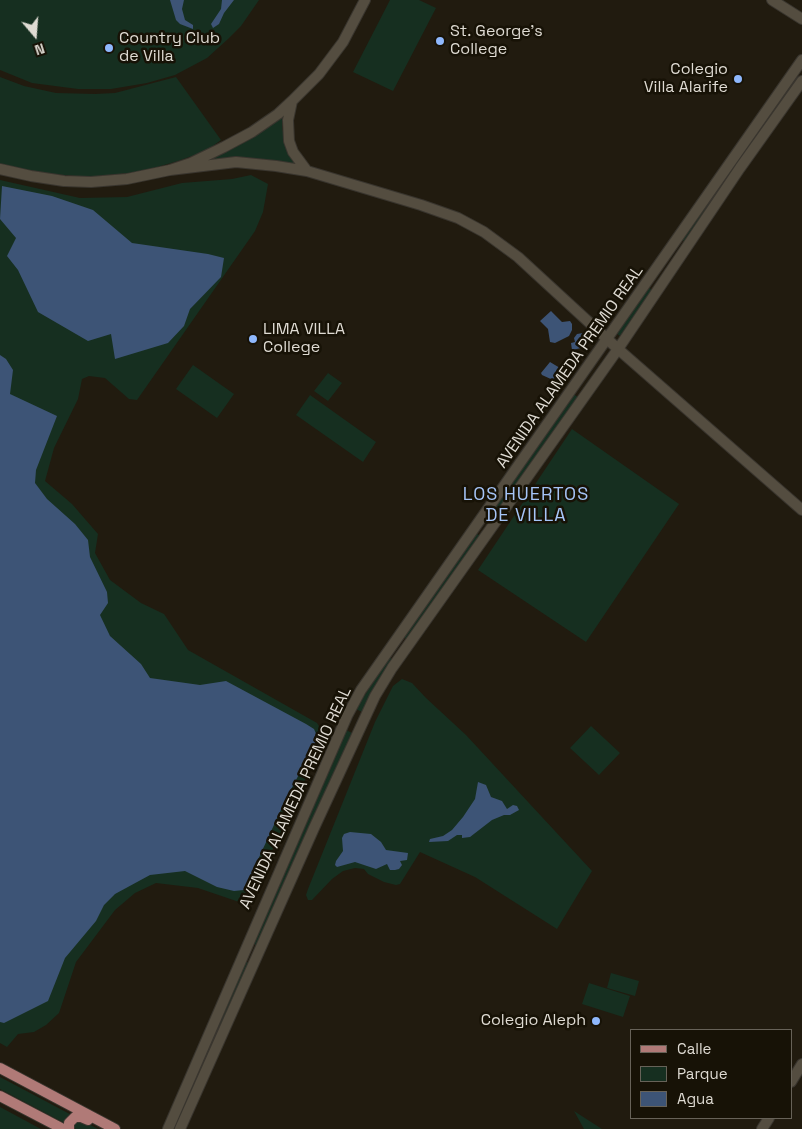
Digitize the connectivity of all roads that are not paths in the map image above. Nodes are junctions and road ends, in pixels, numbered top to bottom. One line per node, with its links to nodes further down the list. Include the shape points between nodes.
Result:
1 (365, 0): 6 (street, via 342,42 319,74)
2 (772, 0): 3 (street)
3 (802, 19)
4 (802, 60): 7 (street, AVENIDA ALAMEDA PREMIO REAL)
5 (802, 80): 7 (street, AVENIDA ALAMEDA PREMIO REAL)
6 (292, 101): 9 (street, via 252,132); 10 (street, via 288,120 289,140 293,152)
7 (777, 107): 11 (street, AVENIDA ALAMEDA PREMIO REAL); 12 (street, AVENIDA ALAMEDA PREMIO REAL)
8 (0, 169): 9 (street, via 31,176 91,182)
9 (170, 170): 10 (street, via 236,162)
10 (307, 171): 15 (street, via 458,218 484,232 518,257)
11 (672, 246): 12 (street); 13 (street, AVENIDA ALAMEDA PREMIO REAL)
12 (682, 253): 14 (street, AVENIDA ALAMEDA PREMIO REAL)
13 (652, 277): 14 (street); 15 (street, AVENIDA ALAMEDA PREMIO REAL)
14 (662, 283): 16 (street, AVENIDA ALAMEDA PREMIO REAL)
15 (607, 339): 16 (street); 25 (street, AVENIDA ALAMEDA PREMIO REAL, via 357,698)
16 (618, 349): 17 (street); 26 (street, AVENIDA ALAMEDA PREMIO REAL, via 375,696)
17 (802, 510)
18 (802, 1064): 20 (street)
19 (0, 1068): 24 (main road)
20 (792, 1080)
21 (0, 1096): 22 (main road)
22 (63, 1129)
23 (69, 1129): 24 (main road, via 71,1120 78,1116)
24 (110, 1129)
25 (168, 1129)
26 (180, 1129)

